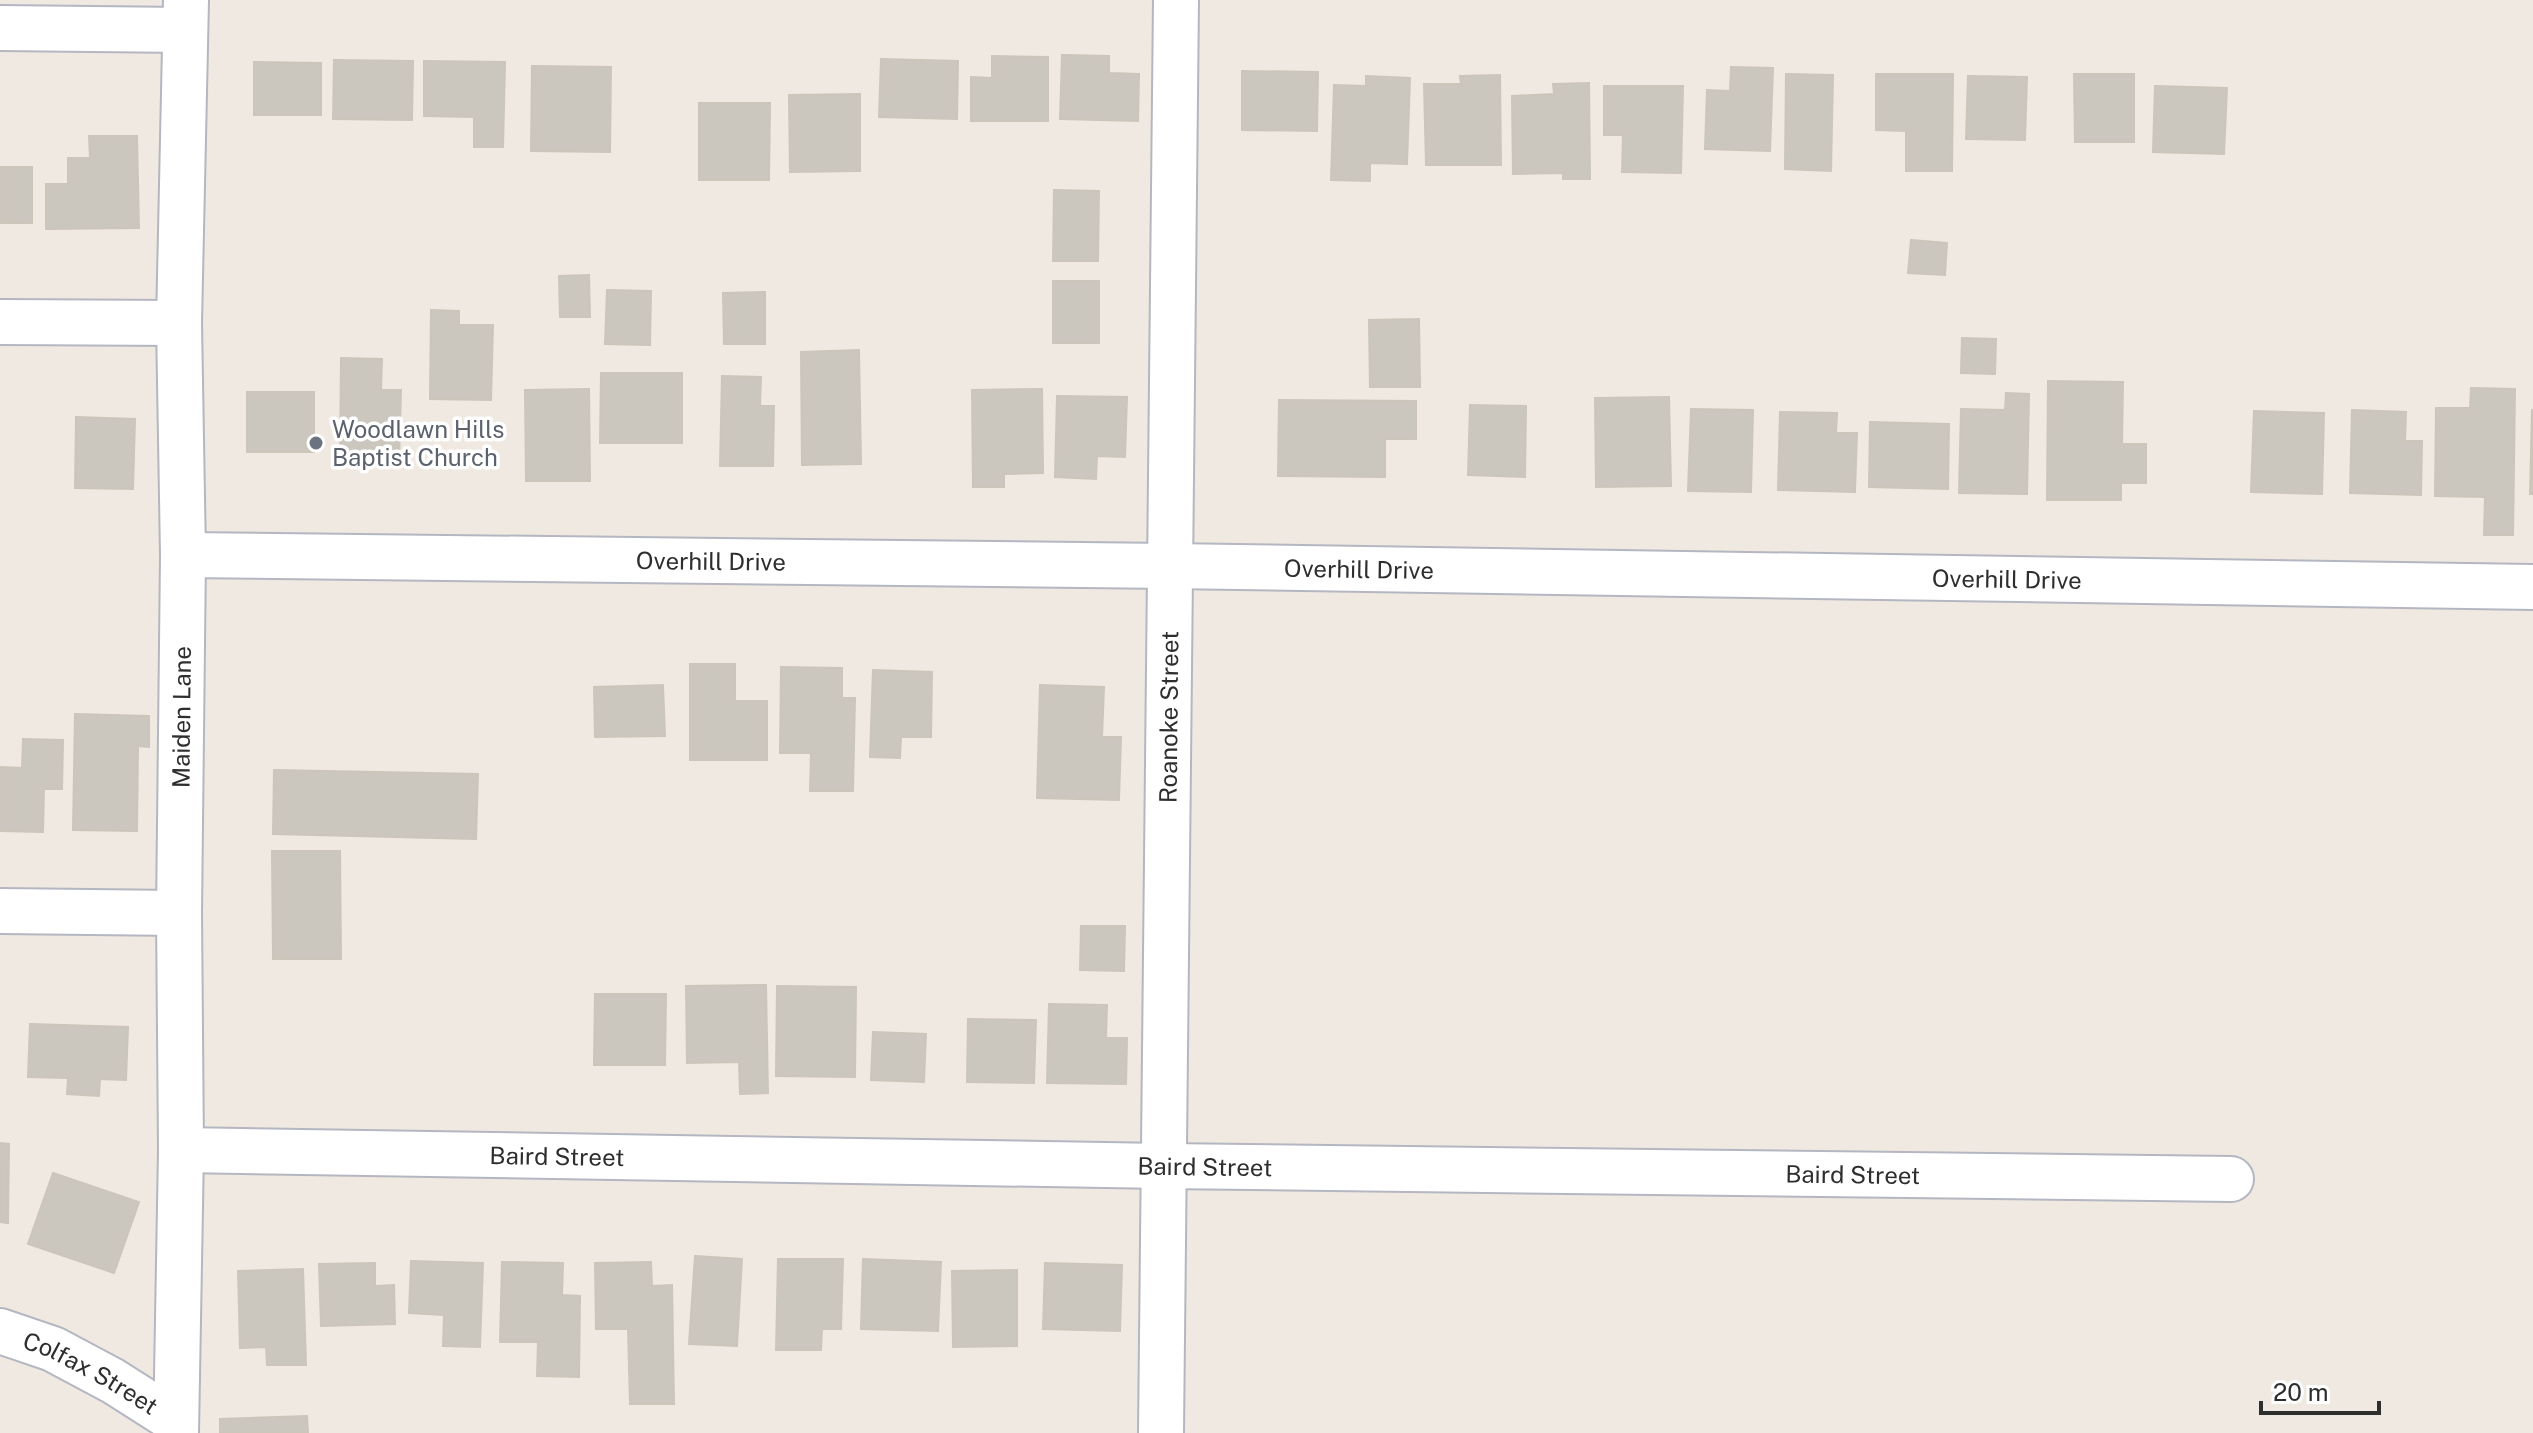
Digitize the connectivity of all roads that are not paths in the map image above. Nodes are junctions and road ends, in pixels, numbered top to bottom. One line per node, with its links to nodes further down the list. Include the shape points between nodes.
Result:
1 (1176, 0): 7 (street, Roanoke Street)
2 (185, 15): 3 (street); 5 (street, Maiden Lane)
3 (0, 28)
4 (0, 322): 5 (street)
5 (179, 323): 6 (street, Maiden Lane)
6 (183, 555): 7 (street, Overhill Drive); 10 (street, Maiden Lane)
7 (1169, 566): 8 (street, Overhill Drive); 12 (street, Roanoke Street)
8 (2533, 587)
9 (0, 911): 10 (street)
10 (179, 913): 11 (street, Maiden Lane)
11 (181, 1150): 12 (street, Baird Street); 15 (street, Maiden Lane)
12 (1164, 1166): 13 (street, Baird Street); 16 (street, Roanoke Street)
13 (2231, 1179)
14 (0, 1331): 15 (street, Colfax Street, via 53,1349 113,1381)
15 (176, 1427)
16 (1161, 1433)

